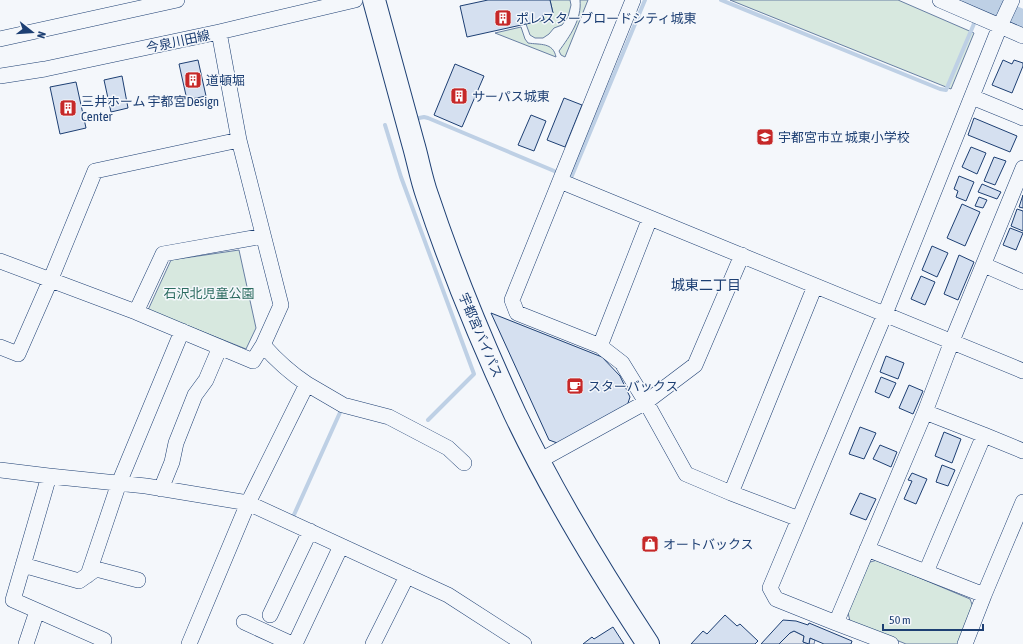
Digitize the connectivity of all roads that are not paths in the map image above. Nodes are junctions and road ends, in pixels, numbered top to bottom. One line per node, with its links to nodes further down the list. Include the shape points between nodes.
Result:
1 (177, 0): 11 (street)
2 (354, 0): 9 (street, 今泉川田線)
3 (374, 0): 40 (highway, 宇都宮バイパス, via 426,193 487,353)
4 (633, 0): 17 (street)
5 (940, 0): 8 (street)
6 (1014, 0): 7 (street); 8 (street)
7 (1023, 4)
8 (1000, 26): 10 (street); 13 (street)
9 (219, 32): 12 (street, 今泉川田線, via 45,69); 15 (street)
10 (1023, 36)
11 (0, 39)
12 (0, 76)
13 (972, 97): 14 (street); 27 (street)
14 (1023, 118)
15 (239, 140): 19 (street); 23 (street, via 95,171)
16 (1023, 168): 22 (street)
17 (560, 181): 18 (street); 31 (street, via 512,300 517,313)
18 (650, 218): 20 (street); 31 (street)
19 (263, 236): 26 (street, via 164,254); 30 (street, via 281,305)
20 (742, 256): 25 (street); 36 (street, via 696,365)
21 (0, 261): 23 (street)
22 (984, 265): 24 (street); 29 (street)
23 (50, 281): 26 (street); 32 (street, via 18,354)
24 (1023, 282)
25 (815, 286): 27 (street); 46 (street)
26 (136, 312): 28 (street)
27 (885, 314): 29 (street); 49 (street)
28 (182, 331): 33 (street); 44 (street)
29 (952, 341): 34 (street); 37 (street)
30 (263, 345): 33 (street, via 253,361); 35 (street, via 274,358)
31 (600, 346): 36 (street, via 622,363)
32 (0, 347)
33 (220, 347): 45 (street, via 206,380 195,395)
34 (1023, 371)
35 (307, 384): 41 (street, via 343,405 389,417 448,448); 48 (street)
36 (646, 402): 40 (street); 46 (street, via 686,474)
37 (924, 412): 38 (street); 52 (street)
38 (984, 435): 39 (street); 54 (street)
39 (1023, 450)
40 (539, 461): 69 (highway, 宇都宮バイパス, via 596,562)
41 (464, 463)
42 (0, 470): 43 (street)
43 (48, 476): 44 (street); 53 (street)
44 (119, 484): 45 (street); 55 (street)
45 (161, 489): 48 (street)
46 (731, 493): 49 (street)
47 (1023, 502): 58 (street)
48 (248, 503): 50 (street); 65 (street)
49 (799, 519): 62 (street, via 770,588 776,599)
50 (310, 531): 51 (street); 60 (street)
51 (341, 546): 56 (street); 66 (street)
52 (867, 548): 54 (street); 62 (street)
53 (23, 564): 55 (street, via 79,581); 59 (street, via 13,600)
54 (926, 572): 58 (street)
55 (88, 575): 57 (street, via 96,569)
56 (406, 576): 67 (street); 68 (street, via 448,595)
57 (138, 580)
58 (984, 595): 71 (street)
59 (37, 610): 63 (street); 64 (street, via 104,640)
60 (270, 615)
61 (244, 622): 66 (street)
62 (836, 623): 70 (street)
63 (26, 644)
64 (103, 644)
65 (188, 644)
66 (294, 644)
67 (373, 644)
68 (524, 644)
69 (648, 644)
70 (891, 644)
71 (964, 644)

